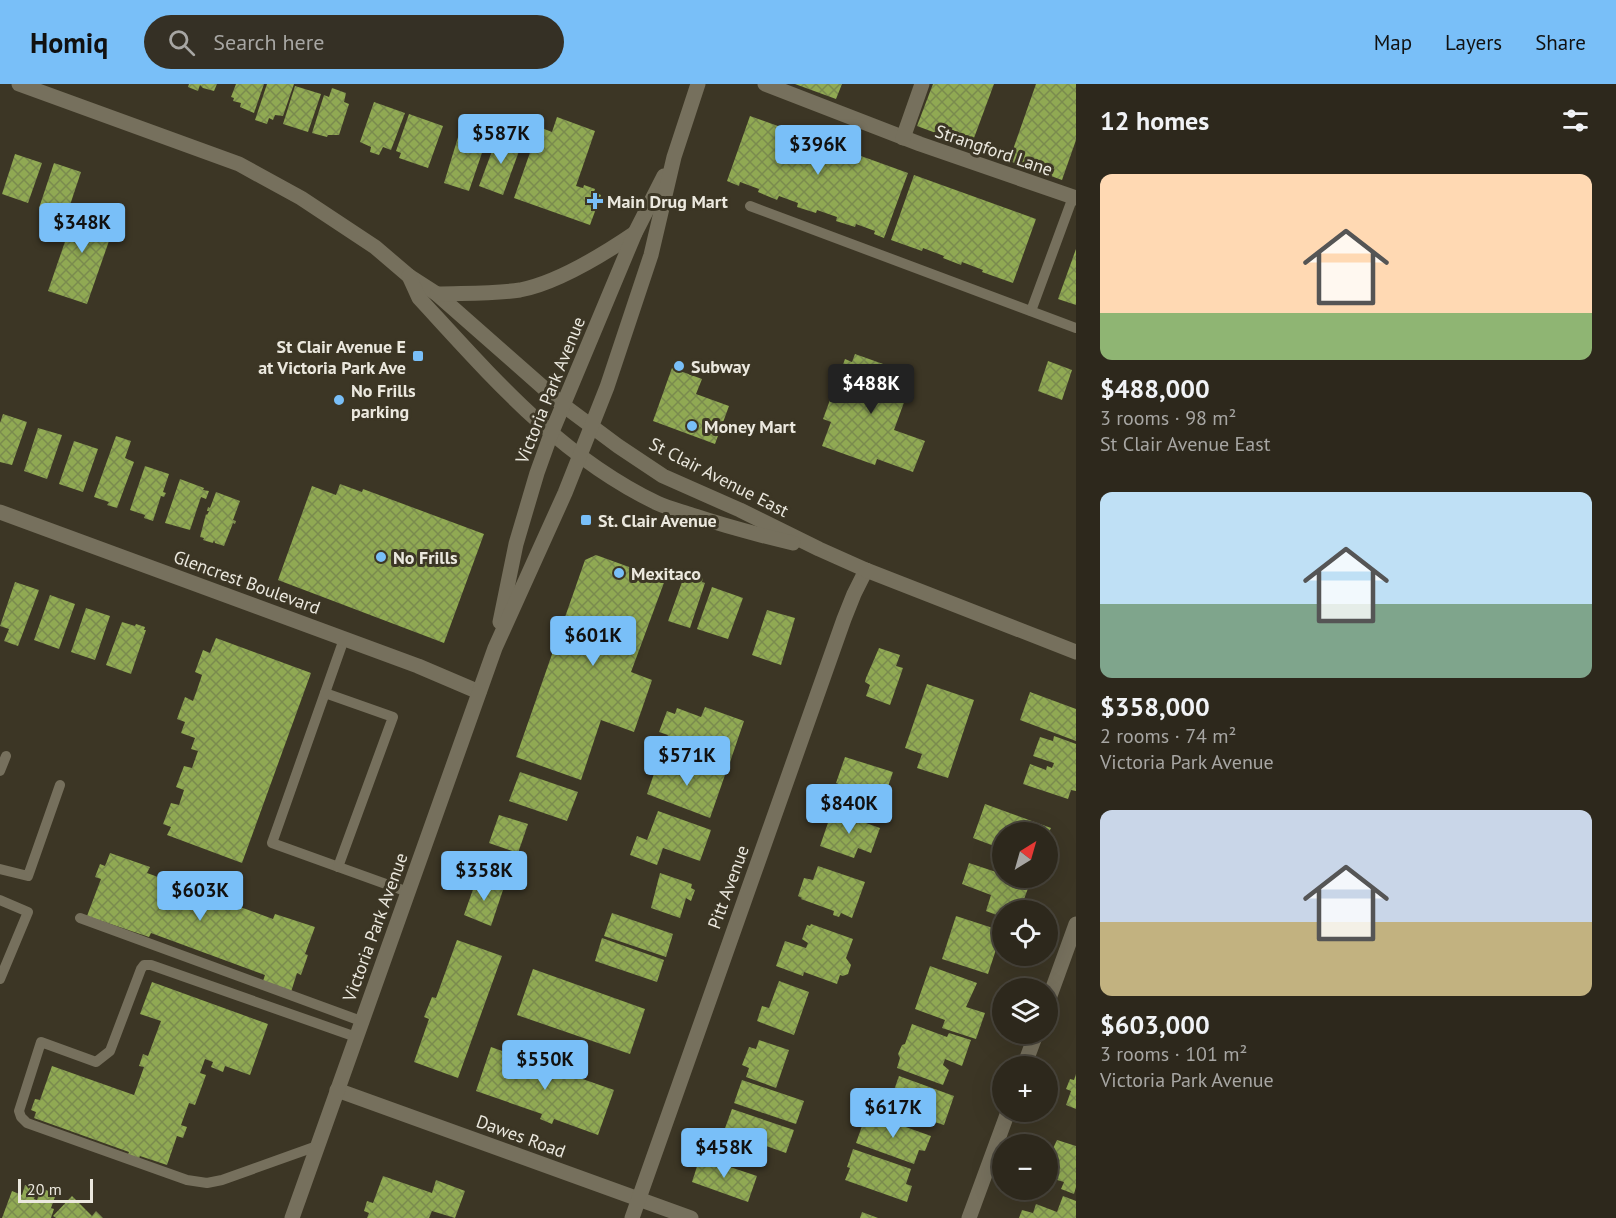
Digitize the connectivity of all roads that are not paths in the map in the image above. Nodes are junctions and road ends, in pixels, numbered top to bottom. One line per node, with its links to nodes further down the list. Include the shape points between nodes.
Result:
1 (19, 84): 10 (main road, St Clair Avenue East, via 239,164 311,204 375,247)
2 (698, 84): 6 (main road, Victoria Park Avenue)
3 (765, 84): 5 (main road, Strangford Lane)
4 (922, 84): 5 (main road)
5 (903, 138): 7 (main road, Strangford Lane)
6 (674, 157): 9 (main road, Victoria Park Avenue); 15 (main road, Victoria Park Avenue, via 651,255)
7 (1075, 195): 12 (lane)
8 (750, 206): 12 (lane)
9 (634, 232): 11 (main road, via 606,253 521,290); 14 (main road, Victoria Park Avenue)
10 (409, 276): 11 (main road, St Clair Avenue East); 16 (main road, St Clair Avenue East, via 419,298)
11 (437, 294): 14 (main road, St Clair Avenue East)
12 (1030, 311): 13 (lane)
13 (1076, 328)
14 (563, 405): 15 (main road, St Clair Avenue East); 16 (main road, Victoria Park Avenue)
15 (591, 427): 17 (main road, Victoria Park Avenue); 19 (main road, St Clair Avenue East, via 663,476)
16 (551, 434): 17 (main road, St Clair Avenue East); 22 (main road, Victoria Park Avenue, via 516,544)
17 (580, 457): 19 (main road, St Clair Avenue East, via 604,475 659,504 732,528); 22 (main road, Victoria Park Avenue)
18 (0, 512): 21 (main road, Glencrest Boulevard)
19 (819, 549): 20 (main road, St Clair Avenue East)
20 (866, 570): 23 (main road, St Clair Avenue East); 42 (main road, Pitt Avenue, via 848,608)
21 (344, 639): 24 (main road, Glencrest Boulevard); 25 (lane)
22 (495, 648): 24 (main road, Victoria Park Avenue)
23 (1076, 652)
24 (479, 692): 31 (main road, Victoria Park Avenue)
25 (325, 693): 29 (lane, via 272,843); 29 (lane, via 393,717)
26 (6, 756): 27 (lane)
27 (0, 771)
28 (60, 785): 30 (lane, via 28,876)
29 (338, 867): 31 (lane)
30 (0, 869)
31 (408, 892): 37 (main road, Victoria Park Avenue)
32 (0, 900): 36 (lane, via 28,912)
33 (80, 918): 37 (lane)
34 (1076, 924): 35 (main road)
35 (1056, 978)
36 (0, 979)
37 (361, 1021): 38 (main road, Victoria Park Avenue)
38 (356, 1037): 39 (main road, Victoria Park Avenue); 41 (lane, via 151,964 144,965 110,1051 96,1062 41,1042 19,1111 27,1123 187,1180 207,1183)
39 (337, 1090): 41 (main road, Victoria Park Avenue); 42 (main road, Dawes Road)
40 (1004, 1122): 46 (main road)
41 (318, 1146): 43 (main road, Victoria Park Avenue)
42 (639, 1200): 44 (main road, Pitt Avenue); 45 (main road, Dawes Road)
43 (292, 1218)
44 (632, 1218)
45 (691, 1218)
46 (969, 1218)

